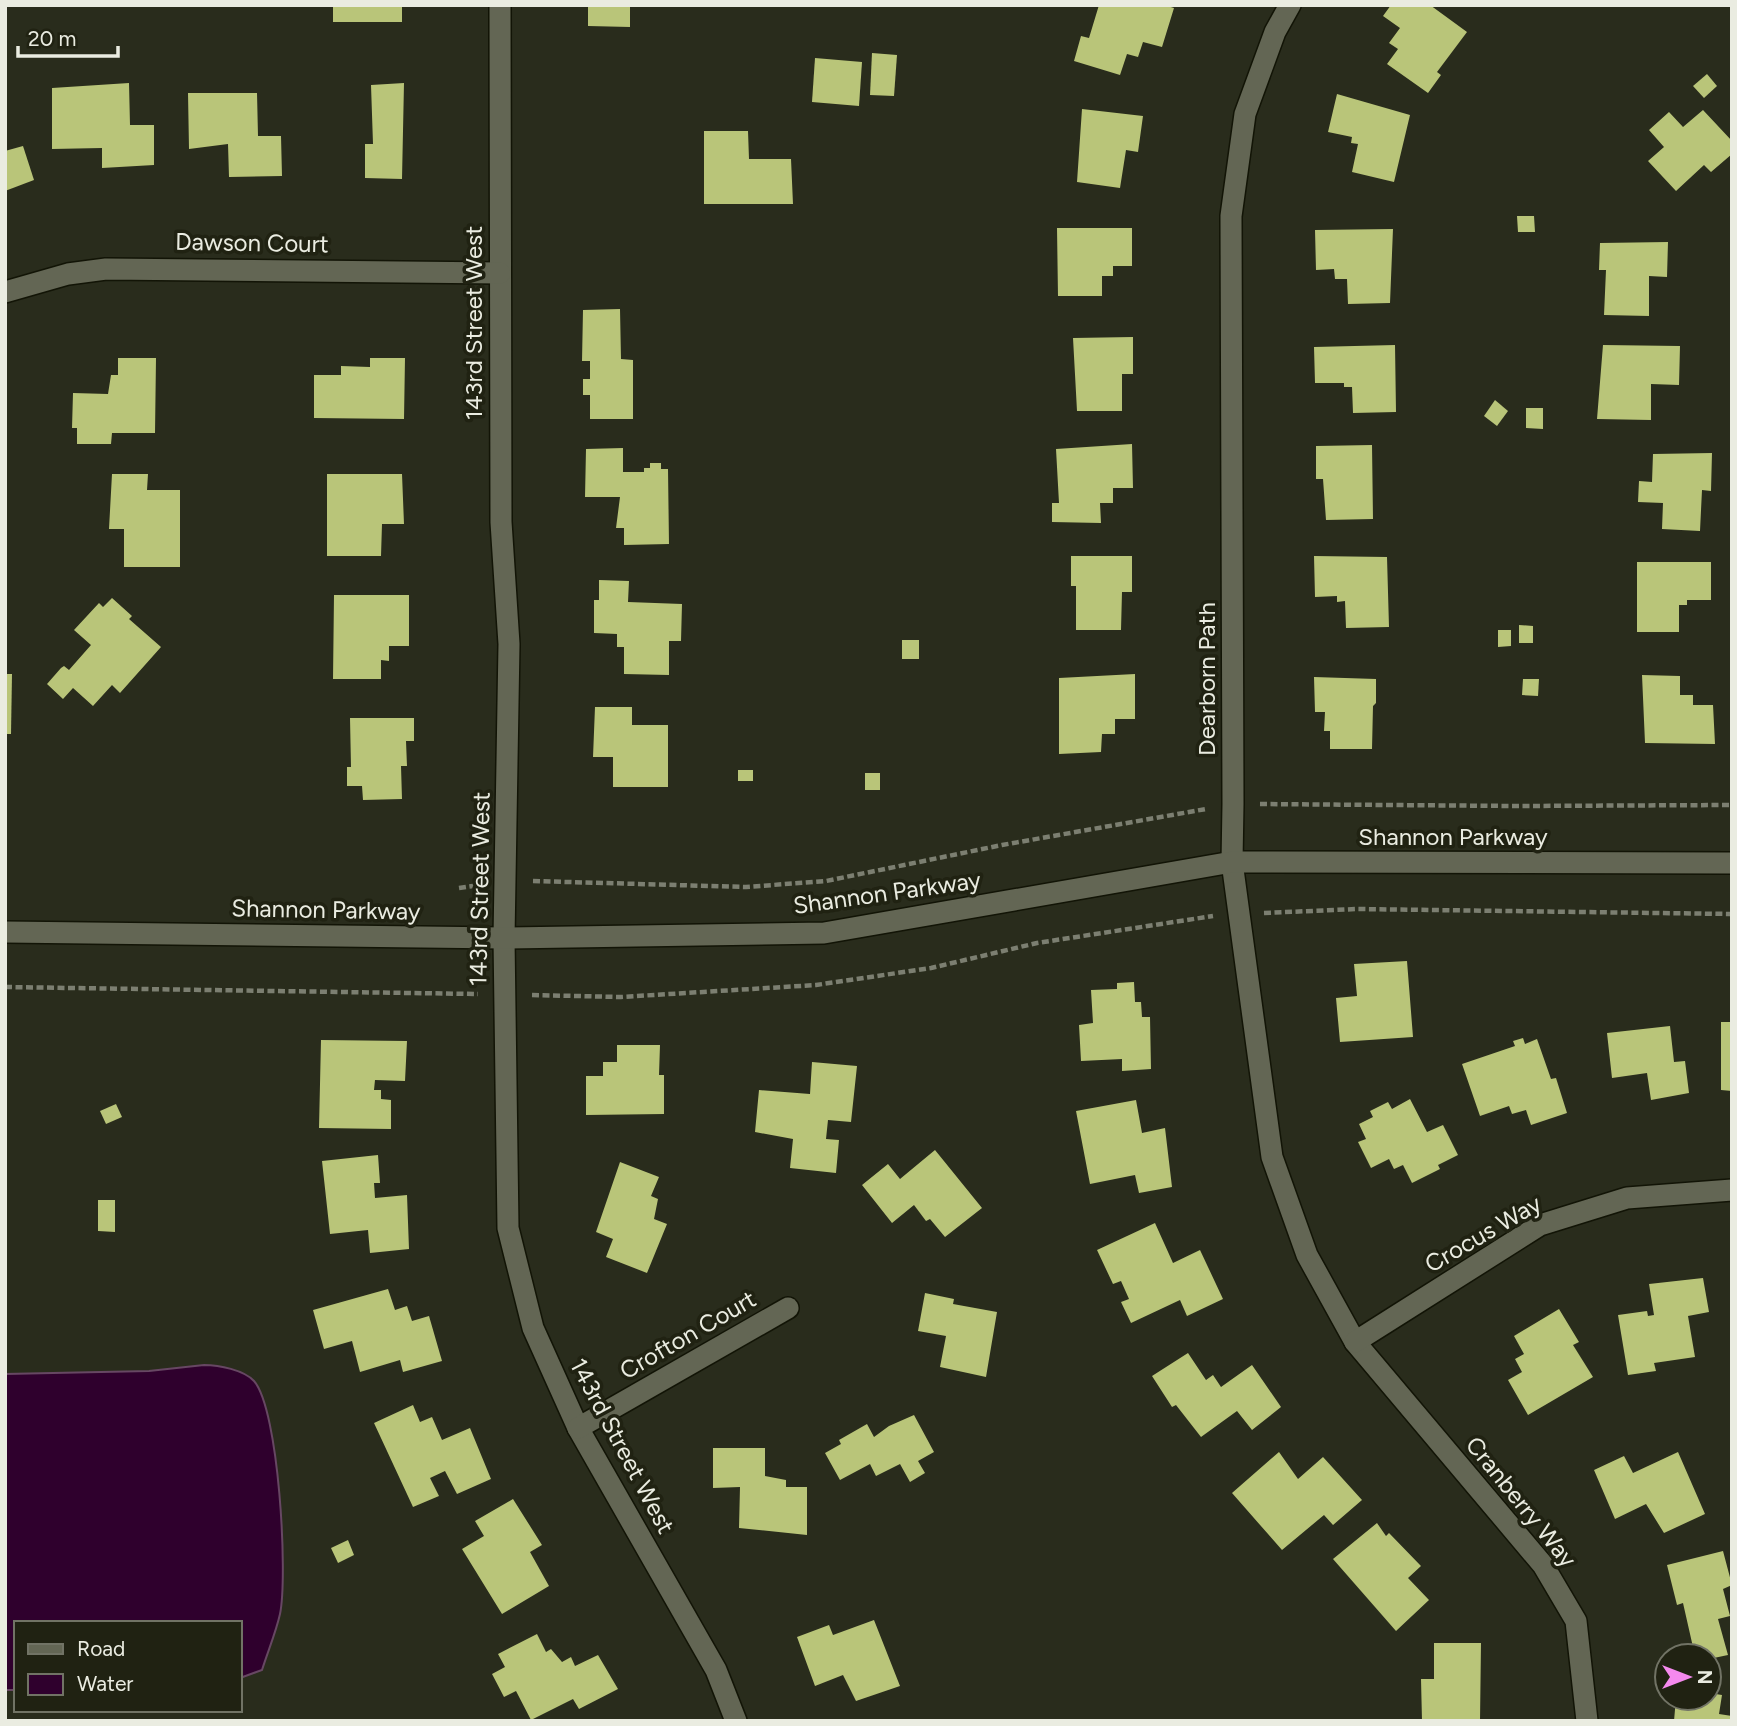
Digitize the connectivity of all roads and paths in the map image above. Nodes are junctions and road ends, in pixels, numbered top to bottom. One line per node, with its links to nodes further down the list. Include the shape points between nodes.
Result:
1 (500, 5): 3 (street, 143rd Street West)
2 (1290, 5): 5 (street, Dearborn Path, via 1275,32 1245,114 1231,216)
3 (500, 273): 4 (street, Dawson Court, via 106,269 68,274); 9 (street, 143rd Street West, via 501,522 509,644)
4 (5, 292)
5 (1233, 804): 6 (path); 7 (street, Dearborn Path); 9 (path, via 826,881 746,887)
6 (1732, 805)
7 (1232, 862): 8 (street, Shannon Parkway); 12 (street, Dearborn Path); 14 (street, Shannon Parkway, via 824,933)
8 (1732, 863)
9 (505, 880): 10 (path); 14 (street, 143rd Street West)
10 (459, 888)
11 (1732, 914): 12 (path, via 1357,909)
12 (1239, 915): 16 (path, via 1199,916 1037,943 931,968 816,985 621,996); 19 (street, Dearborn Path, via 1272,1157 1307,1255)
13 (5, 932): 14 (street, Shannon Parkway)
14 (504, 938): 16 (street, 143rd Street West)
15 (5, 987): 16 (path)
16 (505, 994): 20 (street, 143rd Street West, via 508,1228 533,1328)
17 (1732, 1190): 19 (street, Crocus Way, via 1627,1198 1540,1225)
18 (788, 1308): 20 (street, Crofton Court)
19 (1355, 1342): 22 (street, Cranberry Way, via 1543,1565 1576,1621)
20 (578, 1427): 21 (street, 143rd Street West, via 716,1670)
21 (736, 1721)
22 (1587, 1721)

